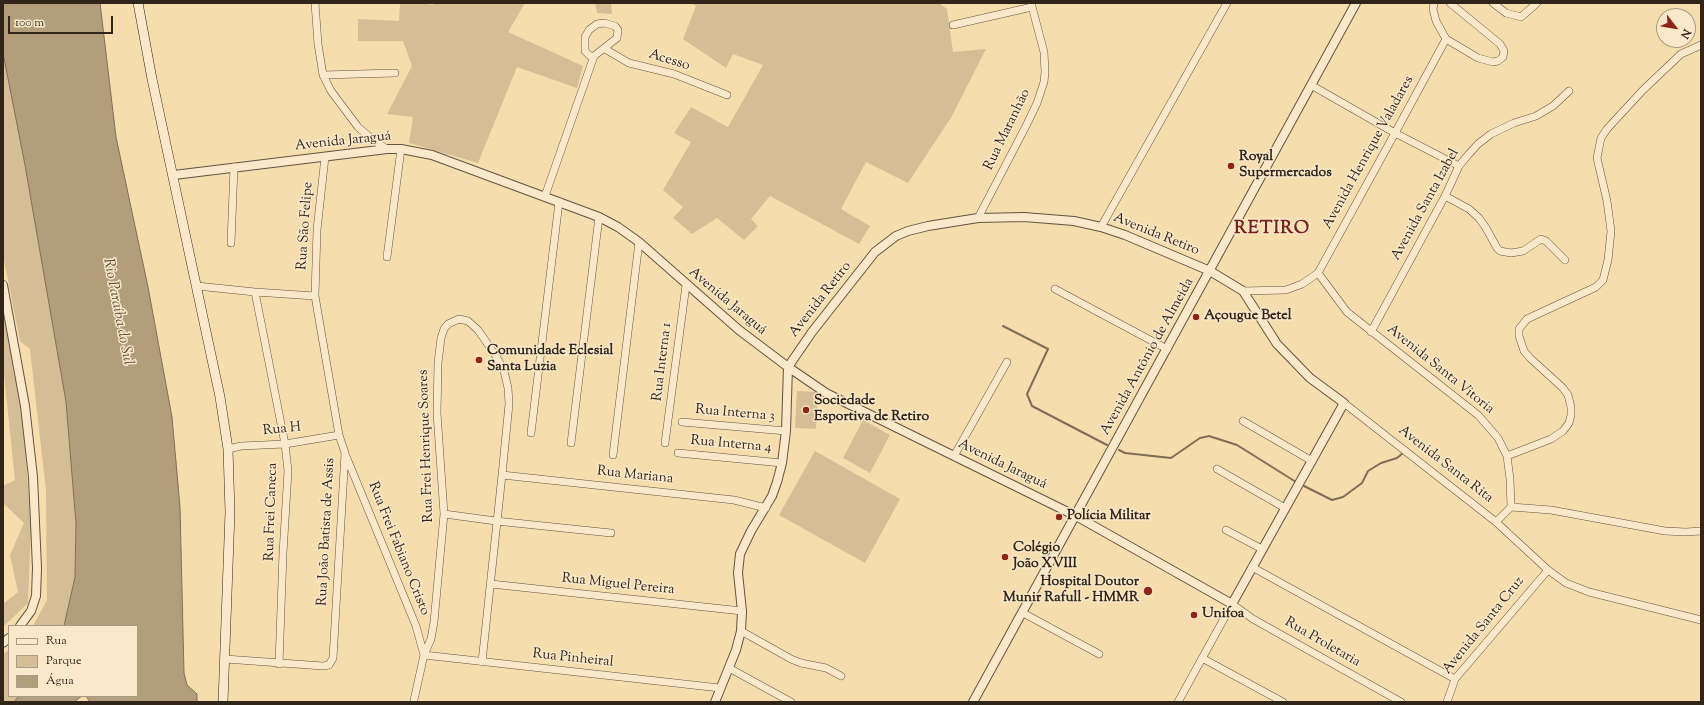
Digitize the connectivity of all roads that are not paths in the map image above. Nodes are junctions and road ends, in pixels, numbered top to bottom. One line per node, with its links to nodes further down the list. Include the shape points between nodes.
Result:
1 (138, 3): 26 (main road)
2 (315, 3): 16 (street)
3 (1227, 3): 32 (street)
4 (1356, 3): 17 (street, Avenida Antônio de Almeida)
5 (1434, 3): 11 (street, via 1432,9)
6 (1450, 3): 11 (street, via 1500,44 1504,51 1503,57 1493,62 1478,58)
7 (1493, 3): 8 (street, via 1506,13 1521,17)
8 (1537, 3)
9 (1031, 5): 10 (street); 31 (street, Rua Maranhão, via 1044,52 1044,82 1027,124)
10 (953, 25)
11 (1446, 39): 20 (street, Avenida Henrique Valadares)
12 (1701, 45): 64 (street, via 1681,54 1643,90 1606,129 1601,138 1597,158 1611,231 1603,280 1596,288 1527,319 1519,329 1524,351 1563,388 1568,396 1572,407 1569,423 1551,439)
13 (605, 49): 14 (street); 14 (street, via 617,38 618,30 610,24 597,24 585,37 585,51); 19 (street, Acesso, via 629,62 674,74)
14 (594, 56): 27 (street)
15 (395, 73): 16 (street)
16 (323, 75): 21 (street, via 331,91 358,126)
17 (1311, 85): 20 (street); 37 (street, Avenida Antônio de Almeida)
18 (1569, 91): 24 (street, Avenida Santa Izabel, via 1553,106 1536,116 1491,134 1478,144)
19 (727, 94)
20 (1395, 134): 24 (street); 38 (street, Avenida Henrique Valadares)
21 (387, 149): 22 (street, Avenida Jaraguá); 23 (street, Avenida Jaraguá)
22 (401, 149): 27 (street, Avenida Jaraguá, via 432,155); 35 (street)
23 (325, 157): 25 (street, Avenida Jaraguá); 45 (street, Rua São Felipe, via 317,230)
24 (1459, 166): 28 (street, Avenida Santa Izabel)
25 (234, 167): 26 (street, Avenida Jaraguá); 34 (street)
26 (174, 174): 41 (main road)
27 (545, 196): 29 (street, Avenida Jaraguá)
28 (1445, 196): 36 (street, via 1480,218 1500,251 1523,252 1541,239); 46 (street, Avenida Santa Izabel)
29 (558, 202): 30 (street, Avenida Jaraguá); 54 (street)
30 (599, 218): 33 (street, Avenida Jaraguá, via 618,227); 56 (street)
31 (978, 218): 32 (street, Avenida Retiro, via 1024,217 1074,221); 49 (street, Avenida Retiro, via 908,231 887,242 875,252 846,288)
32 (1101, 227): 37 (street, Avenida Retiro)
33 (639, 242): 40 (street, Avenida Jaraguá); 62 (street)
34 (231, 243)
35 (387, 257)
36 (1565, 260)
37 (1210, 271): 43 (street, Avenida Santa Rita); 47 (street, Avenida Antônio de Almeida)
38 (1318, 273): 43 (street, Avenida Henrique Valadares, via 1302,284 1286,290); 46 (street, Avenida Santa Vitoria, via 1348,312)
39 (3, 285): 87 (street, via 25,406 33,476 38,568 36,596 31,611)
40 (686, 285): 49 (street, Avenida Jaraguá); 57 (street, Rua Interna 1)
41 (197, 286): 44 (street); 59 (main road)
42 (1055, 289): 47 (street)
43 (1243, 291): 50 (street, Avenida Santa Rita, via 1277,344 1310,378)
44 (255, 292): 45 (street); 58 (street, Rua Frei Caneca)
45 (315, 296): 55 (street, Rua João Batista de Assis)
46 (1371, 332): 64 (street, Avenida Santa Vitoria, via 1478,415 1498,438)
47 (1167, 350): 73 (street, Avenida Antônio de Almeida)
48 (1007, 362): 63 (street)
49 (788, 367): 53 (street); 63 (street, Avenida Jaraguá, via 826,393)
50 (1344, 403): 65 (street); 75 (street, Avenida Santa Rita)
51 (1243, 421): 65 (street)
52 (682, 422): 53 (street, Rua Interna 3)
53 (786, 431): 66 (street)
54 (531, 434)
55 (339, 435): 58 (street, Rua H); 60 (street, Rua João Batista de Assis)
56 (571, 443)
57 (665, 443)
58 (285, 444): 59 (street, Rua H); 94 (street, Rua Frei Caneca, via 288,471)
59 (228, 449): 92 (main road, via 230,512)
60 (345, 453): 90 (street, Rua Frei Fabiano Cristo, via 416,626); 94 (street, Rua João Batista de Assis, via 334,658 329,665 323,666)
61 (678, 453): 66 (street, Rua Interna 4)
62 (612, 455)
63 (954, 456): 73 (street, Avenida Jaraguá)
64 (1507, 456): 69 (street, Avenida Santa Vitoria)
65 (1312, 461): 71 (street)
66 (782, 463): 70 (street, via 778,482)
67 (1217, 469): 71 (street)
68 (502, 475): 70 (street, Rua Mariana, via 734,500); 72 (street, Rua Frei Henrique Soares, via 509,404 504,371 471,323 465,319 455,320 444,329 438,363 437,412); 74 (street, Rua Frei Henrique Soares)
69 (1511, 507): 75 (street); 77 (street, via 1551,510 1665,531)
70 (766, 508): 84 (street, via 740,554 738,573)
71 (1285, 508): 79 (street)
72 (444, 514): 74 (street); 90 (street, Rua Frei Henrique Soares, via 434,622 431,639)
73 (1076, 516): 83 (street, Avenida Jaraguá); 85 (street, Avenida Antônio de Almeida)
74 (496, 522): 78 (street); 82 (street, Rua Frei Henrique Soares)
75 (1496, 522): 81 (street, Avenida Santa Rita)
76 (1226, 530): 79 (street)
77 (1701, 531)
78 (611, 533)
79 (1262, 549): 80 (street)
80 (1252, 567): 83 (street); 97 (street)
81 (1548, 570): 86 (street, Avenida Santa Rita, via 1581,590); 97 (street, Avenida Santa Cruz)
82 (491, 584): 84 (street, Rua Miguel Pereira); 93 (street, Rua Frei Henrique Soares)
83 (1232, 604): 91 (street); 106 (street, Rua Proletaria, via 1253,619)
84 (742, 611): 88 (street)
85 (1023, 613): 89 (street); 103 (street, Avenida Antônio de Almeida)
86 (1701, 620)
87 (21, 625)
88 (741, 631): 95 (street); 96 (street, via 791,659 826,668)
89 (1099, 654)
90 (424, 655): 93 (street, Rua Pinheiral); 99 (street, Rua Frei Henrique Soares)
91 (1202, 658): 104 (street); 105 (street)
92 (225, 659): 94 (street, Rua João Batista de Assis); 100 (main road)
93 (482, 662): 98 (street, Rua Pinheiral)
94 (280, 664)
95 (729, 668): 98 (street); 102 (street)
96 (841, 676)
97 (1455, 678): 107 (street, Avenida Santa Cruz)
98 (720, 688): 101 (street)
99 (414, 700)
100 (223, 702)
101 (714, 702)
102 (791, 702)
103 (974, 702)
104 (1178, 702)
105 (1284, 702)
106 (1401, 702)
107 (1447, 702)

